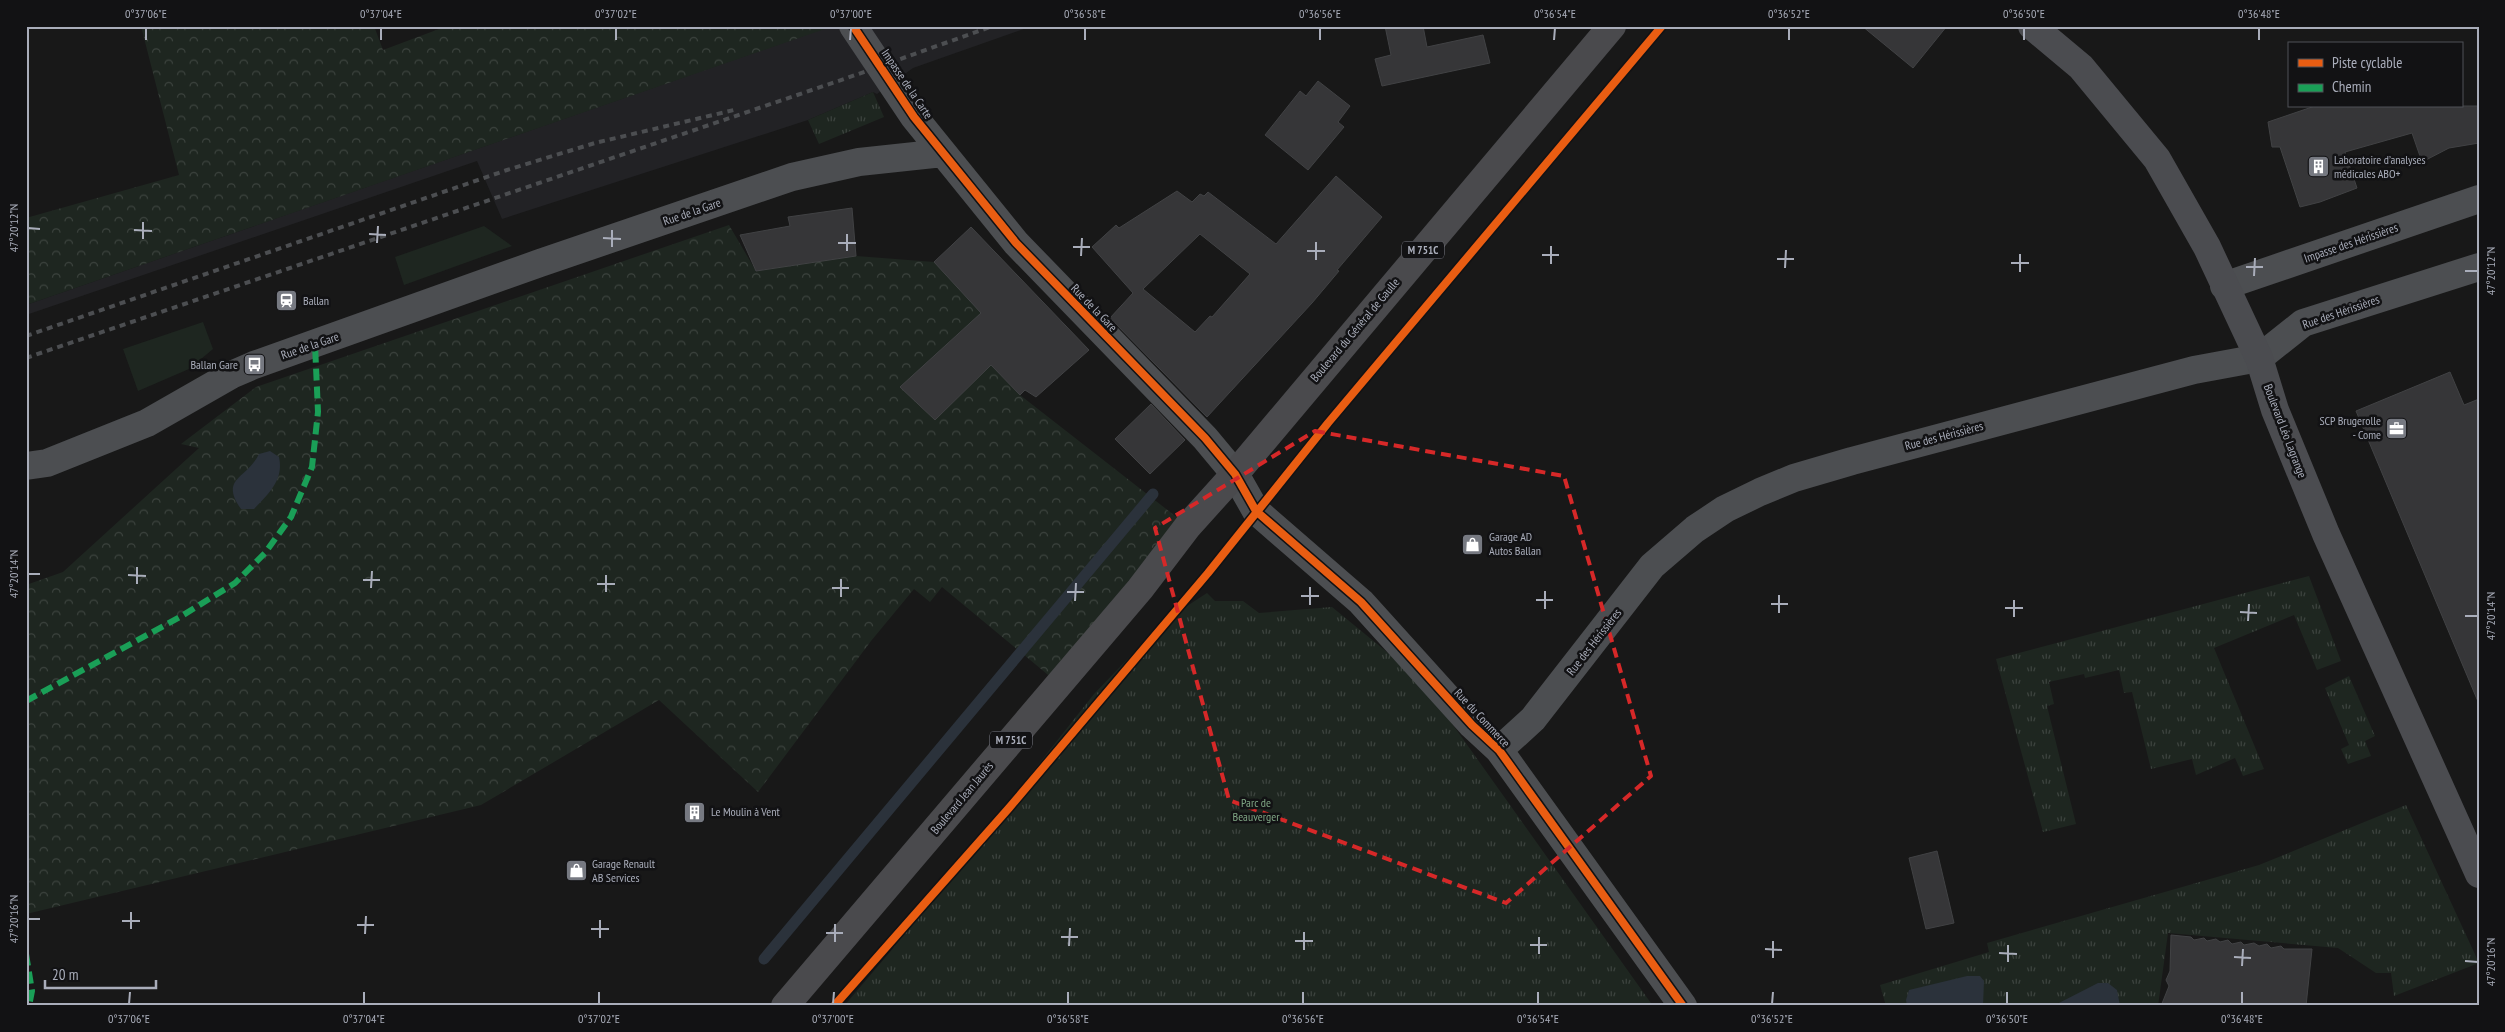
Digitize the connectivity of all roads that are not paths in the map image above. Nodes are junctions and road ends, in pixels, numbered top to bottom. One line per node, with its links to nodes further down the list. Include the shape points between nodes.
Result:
1 (853, 26): 4 (street, Impasse de la Carte, via 914,117)
2 (1612, 26): 10 (main road, Boulevard du Général de Gaulle / M 751C)
3 (2032, 26): 7 (street, Boulevard Léo Lagrange, via 2081,67 2156,159 2207,247)
4 (943, 153): 9 (street, Rue de la Gare, via 859,162 792,177 540,263 254,365 147,423); 10 (street, Rue de la Gare, via 1016,243 1205,438)
5 (2479, 199): 7 (street, Impasse des Hérissières)
6 (2479, 268): 8 (street, Rue des Hérissières, via 2303,323)
7 (2224, 286): 8 (street, Boulevard Léo Lagrange)
8 (2259, 358): 12 (street, Rue des Hérissières, via 2194,370 1852,460 1794,478 1725,509 1695,529 1652,566 1533,718); 13 (street, Boulevard Léo Lagrange, via 2275,410 2326,534)
9 (37, 465): 11 (street, Rue de la Gare)
10 (1235, 474): 12 (street, Rue du Commerce, via 1256,511 1361,602); 14 (main road, Boulevard Jean Jaurès / M 751C)
11 (26, 483)
12 (1498, 750): 15 (street, Rue du Commerce)
13 (2479, 874)
14 (785, 1006)
15 (1683, 1006)

